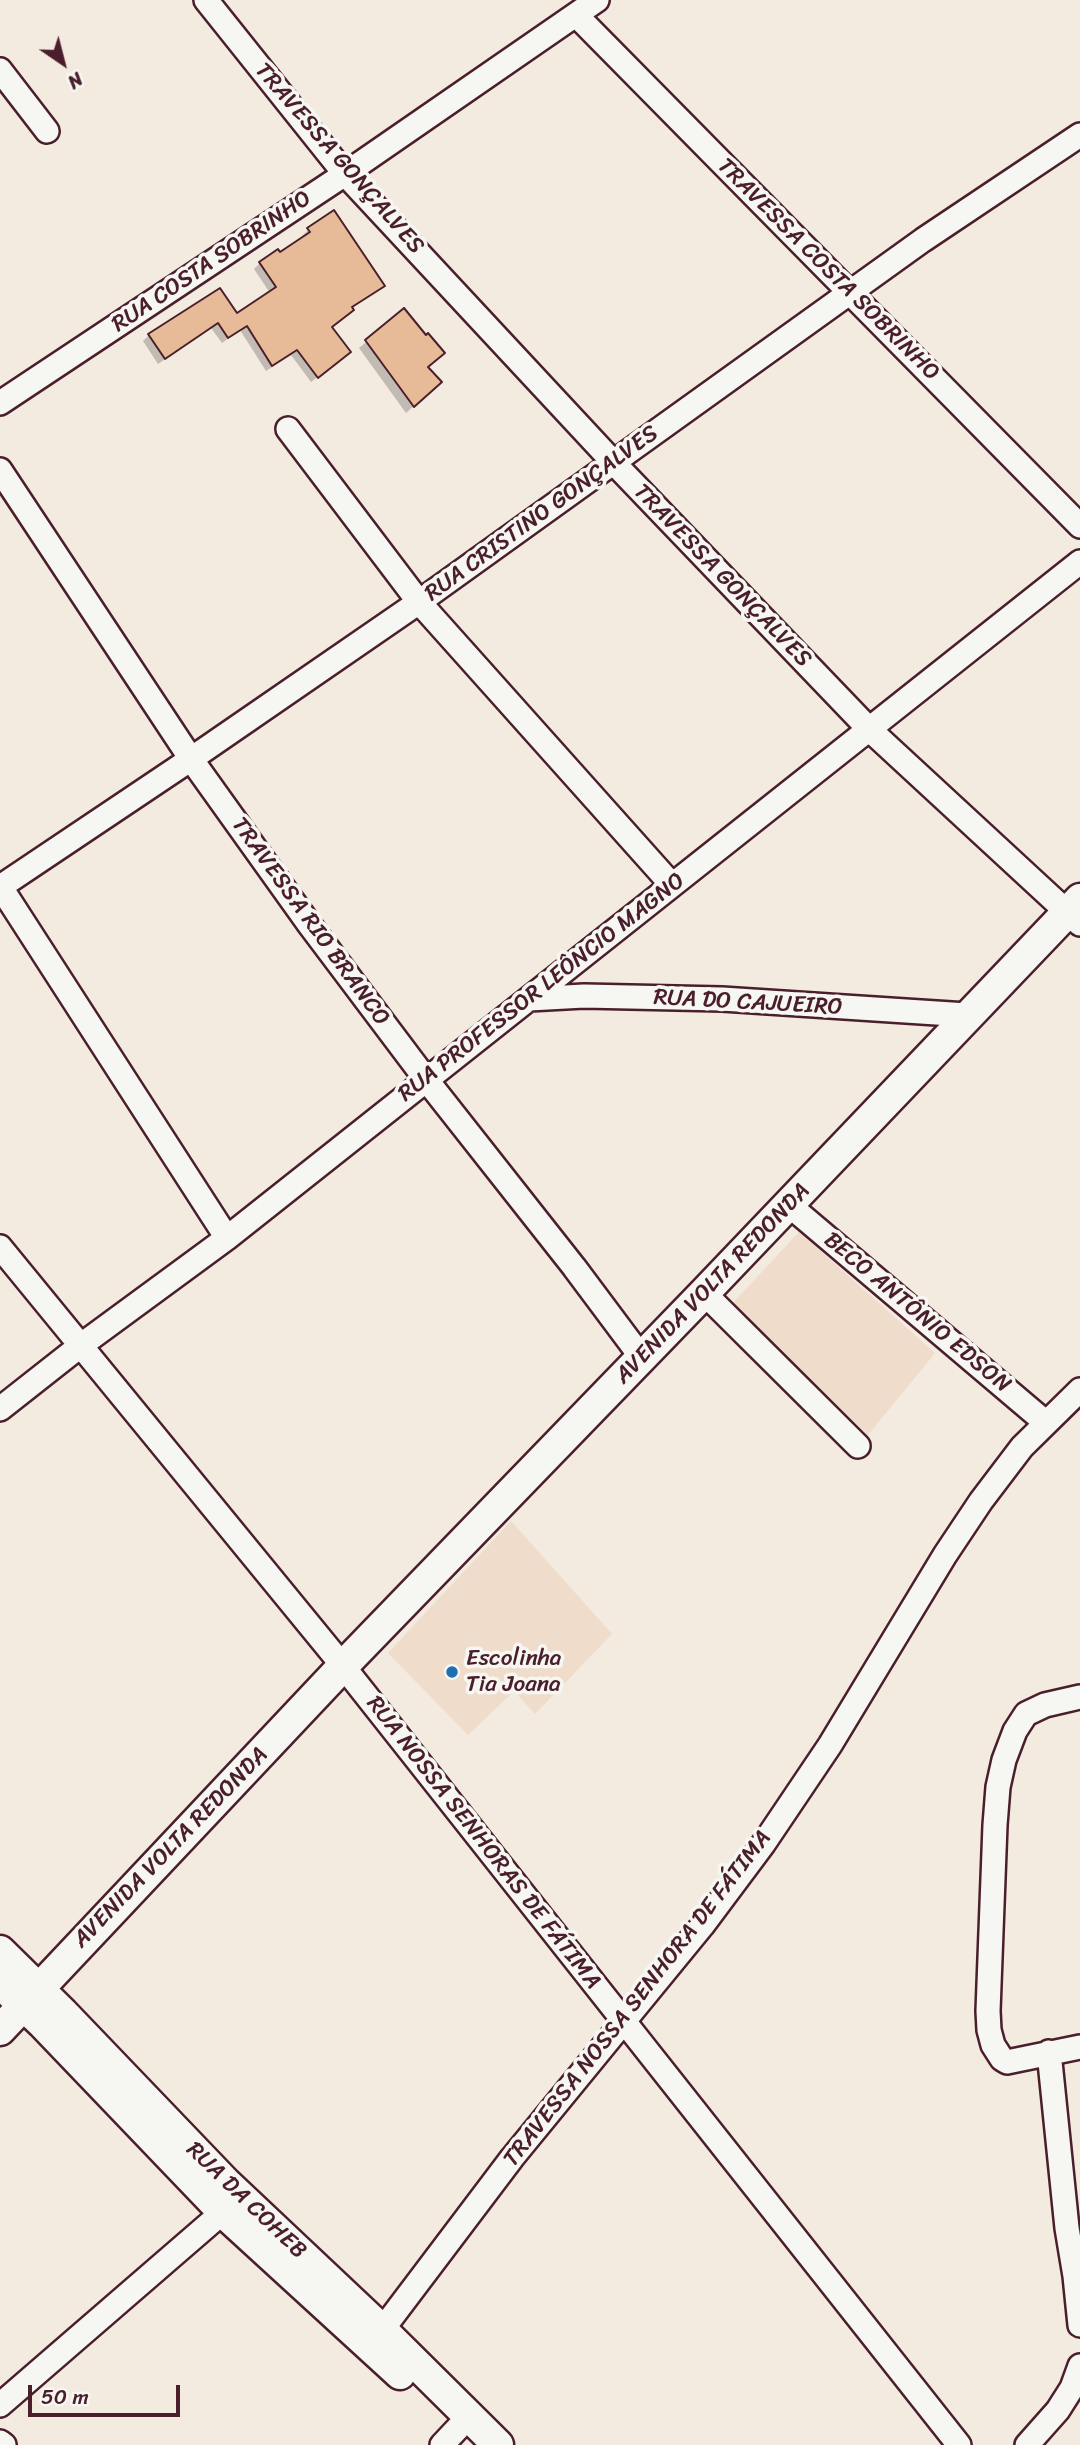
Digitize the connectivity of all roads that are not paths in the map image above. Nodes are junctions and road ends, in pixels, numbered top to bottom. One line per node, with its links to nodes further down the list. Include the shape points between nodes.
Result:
1 (206, 0): 7 (street, TRAVESSA GONÇALVES)
2 (597, 0): 3 (street, RUA COSTA SOBRINHO)
3 (576, 15): 7 (street, RUA COSTA SOBRINHO); 8 (street, TRAVESSA COSTA SOBRINHO)
4 (0, 70): 5 (street)
5 (47, 131)
6 (1080, 135): 8 (street, RUA CRISTINO GONÇALVES)
7 (345, 174): 9 (street, RUA COSTA SOBRINHO); 11 (street, TRAVESSA GONÇALVES)
8 (852, 293): 11 (street, RUA CRISTINO GONÇALVES); 13 (street, TRAVESSA COSTA SOBRINHO)
9 (0, 403)
10 (288, 429): 15 (street)
11 (614, 463): 15 (street, RUA CRISTINO GONÇALVES); 16 (street, TRAVESSA GONÇALVES)
12 (0, 470): 17 (street, TRAVESSA RIO BRANCO)
13 (1080, 526)
14 (1080, 562): 16 (street, RUA PROFESSOR LEÔNCIO MAGNO)
15 (419, 602): 17 (street, RUA CRISTINO GONÇALVES); 18 (street)
16 (870, 730): 18 (street, RUA PROFESSOR LEÔNCIO MAGNO); 20 (street, TRAVESSA GONÇALVES)
17 (191, 759): 19 (street, RUA CRISTINO GONÇALVES); 23 (street, TRAVESSA RIO BRANCO)
18 (672, 885): 21 (street, RUA PROFESSOR LEÔNCIO MAGNO)
19 (0, 886): 25 (street)
20 (1075, 912): 22 (street, AVENIDA VOLTA REDONDA)
21 (529, 999): 22 (street, RUA DO CAJUEIRO, via 722,999); 23 (street, RUA PROFESSOR LEÔNCIO MAGNO)
22 (967, 1015): 24 (street, AVENIDA VOLTA REDONDA)
23 (425, 1079): 25 (street, RUA PROFESSOR LEÔNCIO MAGNO); 29 (street, TRAVESSA RIO BRANCO)
24 (789, 1205): 27 (street, AVENIDA VOLTA REDONDA); 32 (street, BECO ANTÔNIO EDSON)
25 (227, 1238): 28 (street, RUA PROFESSOR LEÔNCIO MAGNO)
26 (0, 1247): 28 (street, RUA NOSSA SENHORAS DE FÁTIMA)
27 (704, 1293): 29 (street, AVENIDA VOLTA REDONDA); 33 (street)
28 (80, 1346): 31 (street, RUA PROFESSOR LEÔNCIO MAGNO); 34 (street, RUA NOSSA SENHORAS DE FÁTIMA)
29 (642, 1358): 34 (street, AVENIDA VOLTA REDONDA)
30 (1080, 1390): 32 (street, TRAVESSA NOSSA SENHORA DE FÁTIMA)
31 (0, 1409)
32 (1045, 1422): 38 (street, TRAVESSA NOSSA SENHORA DE FÁTIMA, via 952,1544 830,1745 764,1843)
33 (858, 1446)
34 (343, 1666): 37 (street, AVENIDA VOLTA REDONDA); 38 (street, RUA NOSSA SENHORAS DE FÁTIMA)
35 (1080, 1697): 41 (street, via 1026,1714 1015,1731 998,1787 988,2020 993,2045 1007,2062)
36 (0, 1951): 37 (street, RUA DA COHEB)
37 (16, 1992): 39 (street, AVENIDA VOLTA REDONDA); 42 (street, RUA DA COHEB); 44 (street, RUA DA COHEB, via 63,2013 226,2183)
38 (624, 2021): 44 (street, TRAVESSA NOSSA SENHORA DE FÁTIMA, via 512,2158); 49 (street, RUA NOSSA SENHORAS DE FÁTIMA)
39 (0, 2030)
40 (1080, 2047): 41 (street)
41 (1049, 2052): 43 (street)
42 (223, 2212): 46 (street); 47 (street, RUA DA COHEB)
43 (1080, 2325)
44 (382, 2330): 48 (street, RUA DA COHEB)
45 (1080, 2366): 50 (street, via 1058,2410)
46 (0, 2405)
47 (458, 2439)
48 (498, 2445)
49 (959, 2445)
50 (1027, 2445)

